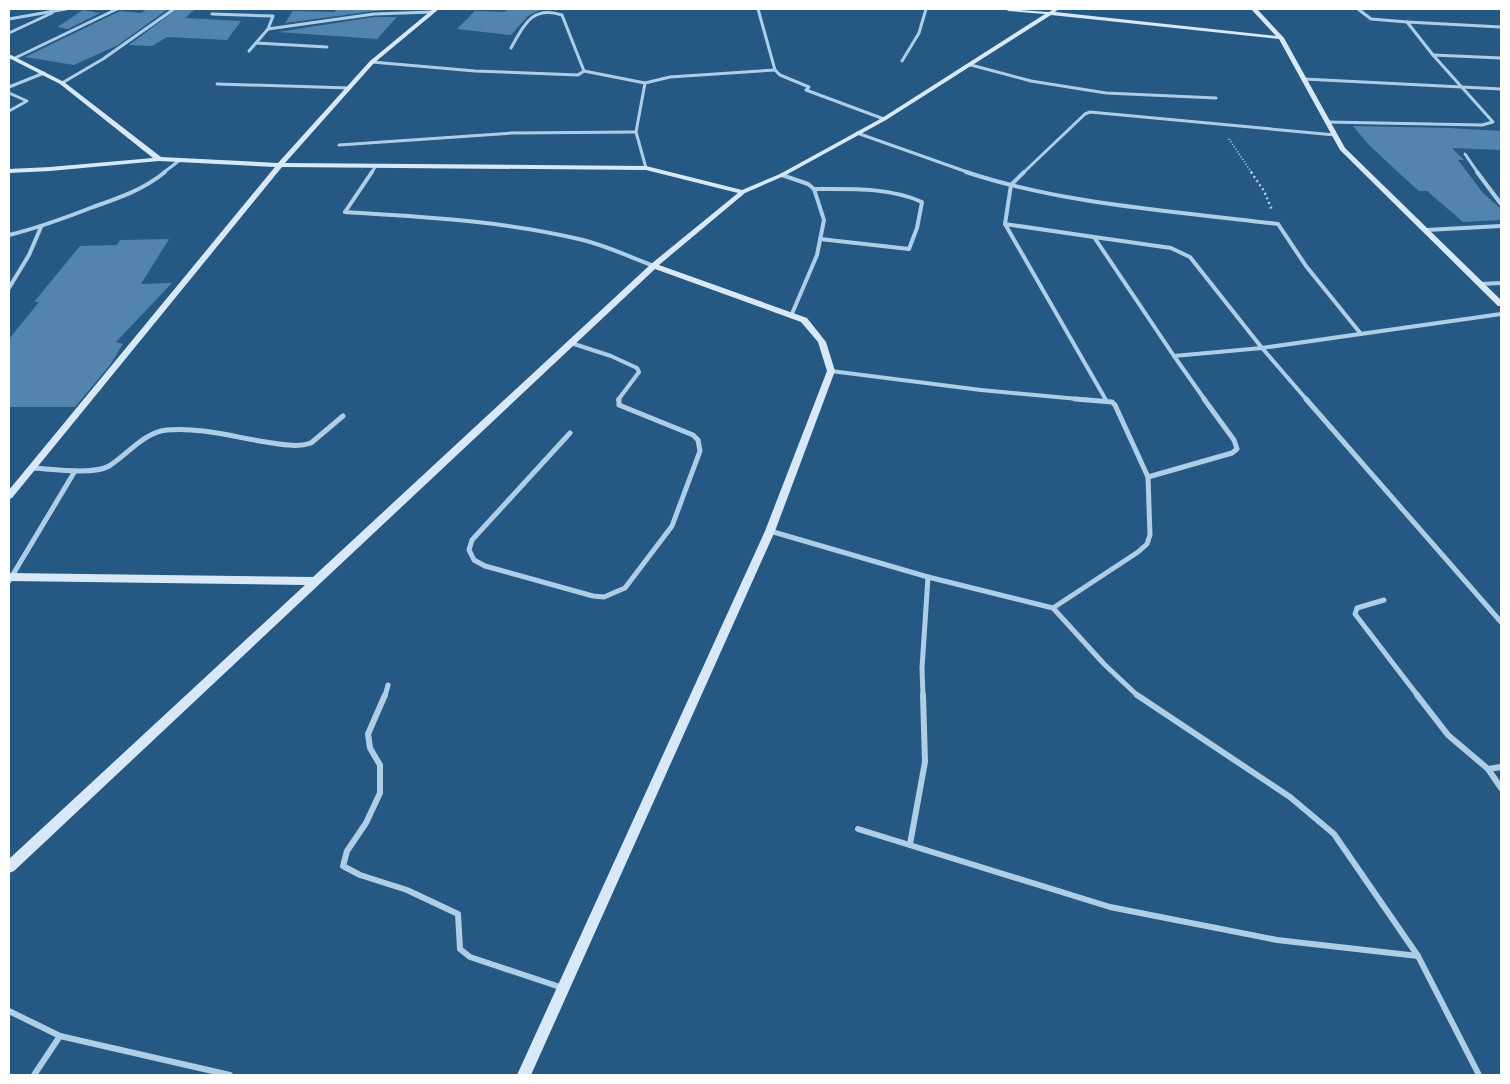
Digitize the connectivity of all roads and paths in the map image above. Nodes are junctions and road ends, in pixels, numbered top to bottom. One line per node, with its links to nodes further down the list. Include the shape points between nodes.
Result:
1 (61, 9): 2 (street); 13 (street); 17 (street)
2 (66, 9)
3 (117, 9): 24 (street)
4 (174, 9): 33 (street, via 103,59)
5 (758, 9): 29 (street)
6 (926, 9): 26 (street, via 919,33)
7 (1008, 9): 11 (street)
8 (1254, 9): 18 (street)
9 (1358, 9): 14 (street, via 1371,19)
10 (434, 10): 16 (street, via 374,14); 27 (street)
11 (1054, 12): 18 (street); 28 (street)
12 (212, 14): 16 (street, via 273,16)
13 (9, 18)
14 (1407, 22): 15 (street); 23 (street)
15 (1501, 26)
16 (268, 29): 19 (street)
17 (9, 32)
18 (1281, 38): 32 (street)
19 (256, 42): 20 (street); 22 (street)
20 (327, 47)
21 (510, 48): 30 (street, via 533,15 556,12 562,15)
22 (249, 52)
23 (1433, 55): 25 (street); 37 (street)
24 (12, 57): 31 (street)
25 (1501, 58)
26 (902, 61)
27 (372, 62): 30 (street, via 525,74 578,75); 38 (street)
28 (971, 65): 41 (street, via 1031,81 1106,93); 43 (street)
29 (775, 70): 34 (street, via 670,77); 43 (street, via 809,87 806,90)
30 (584, 71): 34 (street)
31 (44, 74): 33 (street); 36 (street)
32 (1304, 79): 37 (street); 44 (street)
33 (62, 83): 51 (street)
34 (645, 83): 46 (street)
35 (217, 84): 38 (street)
36 (9, 87)
37 (1461, 87): 39 (street); 44 (street, via 1493,122 1491,124)
38 (349, 88): 53 (street)
39 (1501, 89)
40 (9, 93): 42 (street, via 27,101)
41 (1216, 98)
42 (9, 111)
43 (884, 119): 47 (street)
44 (1327, 122): 48 (street)
45 (1219, 125): 48 (street); 58 (street, via 1090,112); 63 (path, via 1264,191)
46 (636, 132): 49 (street, via 512,133); 55 (street)
47 (857, 133): 57 (street); 58 (street)
48 (1334, 135): 66 (street, via 1342,149)
49 (339, 144)
50 (1466, 154): 61 (street, via 1483,183)
51 (159, 159): 52 (street); 56 (street)
52 (180, 160): 53 (street); 65 (street, via 150,184)
53 (280, 165): 54 (street); 85 (street)
54 (376, 166): 55 (street); 70 (street, via 345,212 462,220 523,228 584,241)
55 (646, 168): 60 (street)
56 (9, 171)
57 (782, 174): 59 (street); 60 (street)
58 (1011, 185): 62 (street); 63 (street, via 1116,204)
59 (814, 189): 69 (street, via 824,220); 69 (street, via 874,192 916,198 922,202 910,249)
60 (743, 192): 70 (street)
61 (1501, 204)
62 (1005, 224): 68 (street); 82 (street)
63 (1278, 224): 77 (street, via 1306,266)
64 (1501, 226): 66 (street)
65 (41, 227): 67 (street); 73 (street)
66 (1426, 230): 72 (street)
67 (9, 235)
68 (1094, 236): 79 (street, via 1171,248 1190,257); 80 (street)
69 (820, 239): 76 (street)
70 (654, 266): 76 (street); 78 (street)
71 (1501, 283): 72 (street)
72 (1480, 284): 74 (street)
73 (9, 288)
74 (1501, 304)
75 (1501, 314): 77 (street)
76 (791, 316): 81 (street, via 804,320 817,334)
77 (1361, 334): 79 (street)
78 (571, 343): 84 (street, via 637,368 637,377 618,400 619,405 693,435 700,445 672,526 625,588 610,595 594,596 485,566 474,560 469,550 472,540); 92 (street)
79 (1262, 348): 80 (street); 95 (street)
80 (1174, 356): 87 (street, via 1234,440 1237,449)
81 (831, 371): 82 (street, via 981,390); 89 (street)
82 (1106, 400): 87 (street, via 1116,405)
83 (343, 416): 86 (street, via 311,443 305,444 165,430 146,438 107,467)
84 (570, 433)
85 (33, 468): 86 (street); 88 (street)
86 (75, 470): 91 (street)
87 (1148, 478): 94 (street, via 1150,535 1147,544)
88 (9, 496)
89 (770, 531): 90 (street); 104 (street)
90 (928, 577): 94 (street); 101 (street, via 922,668 925,762)
91 (10, 578): 92 (street)
92 (316, 581): 102 (street)
93 (1384, 600): 98 (street, via 1357,608 1358,620 1448,735)
94 (1053, 608): 103 (street, via 1143,701 1290,797 1334,834)
95 (1501, 622)
96 (388, 685): 104 (street, via 383,704 368,734 370,748 380,765 380,792 366,823 347,851 343,866 407,890 458,914 460,949 470,957)
97 (1501, 767): 98 (street)
98 (1488, 769): 99 (street)
99 (1501, 788)
100 (858, 830): 101 (street)
101 (910, 844): 103 (street, via 1110,907 1277,940)
102 (10, 861)
103 (1418, 956): 110 (street)
104 (563, 988): 109 (street)
105 (9, 1012): 106 (street)
106 (60, 1036): 107 (street); 108 (street)
107 (34, 1075)
108 (230, 1075)
109 (524, 1075)
110 (1480, 1075)

